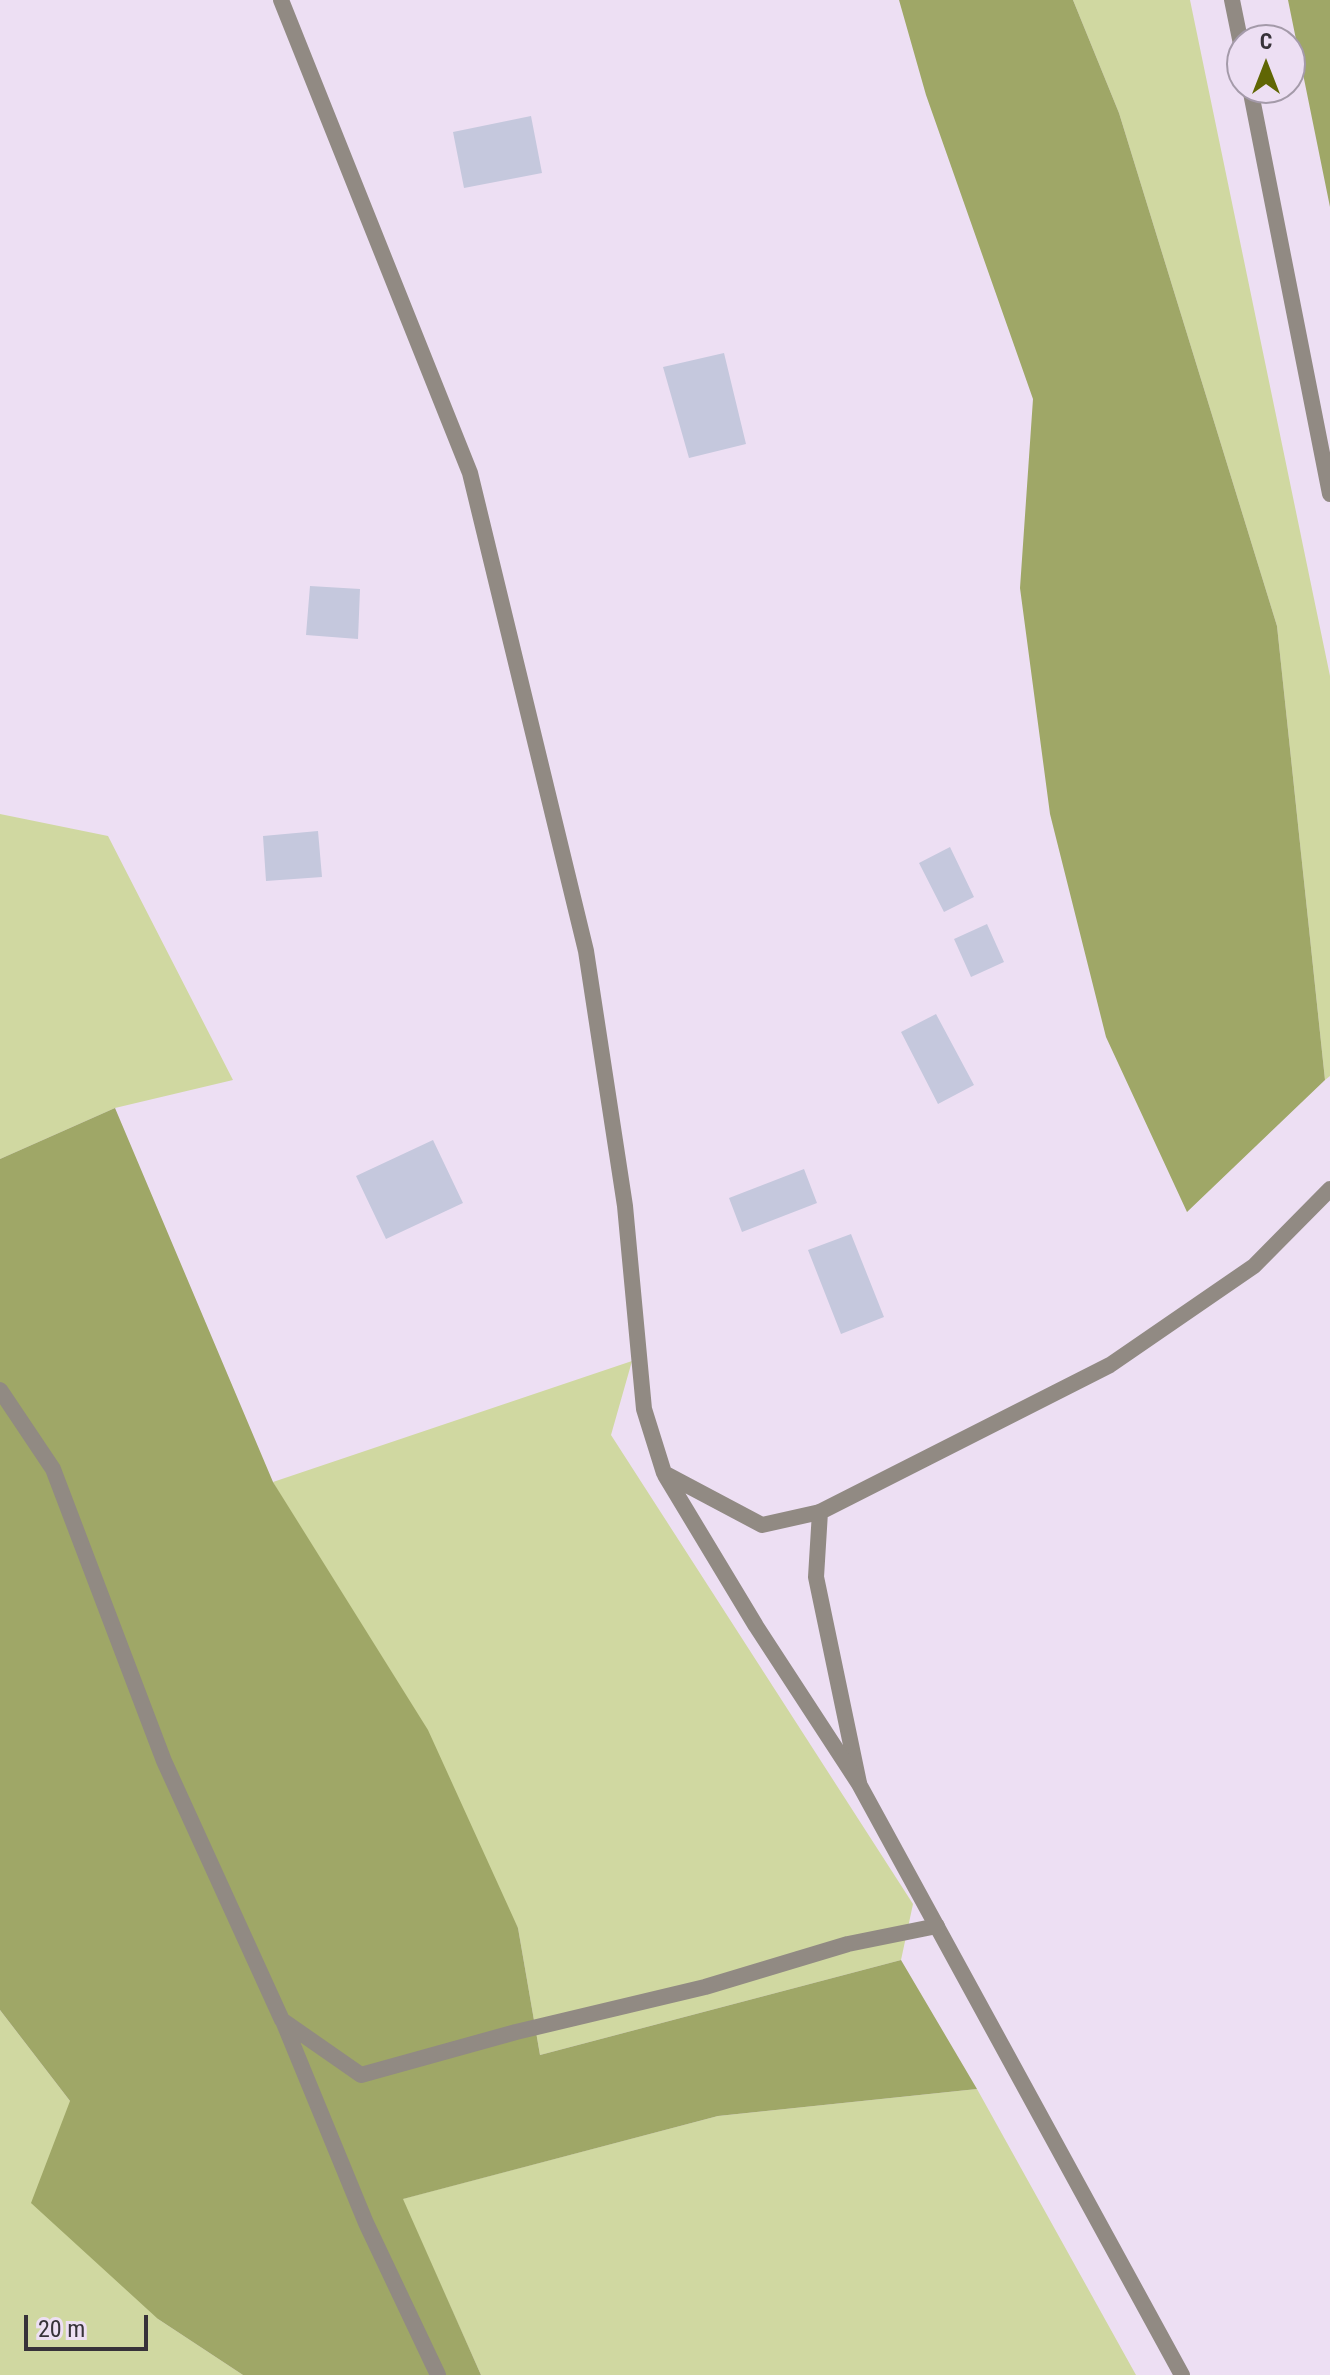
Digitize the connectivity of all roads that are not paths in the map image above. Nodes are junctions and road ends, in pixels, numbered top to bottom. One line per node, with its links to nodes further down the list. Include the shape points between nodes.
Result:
1 (281, 0): 8 (street, via 470,473 586,951 625,1206 644,1409)
2 (1232, 0): 3 (street)
3 (1237, 24)
4 (1253, 104): 5 (street)
5 (1330, 494)
6 (1330, 1189): 9 (street, via 1254,1266 1110,1365)
7 (0, 1390): 12 (street, via 53,1469 164,1761)
8 (664, 1473): 9 (street, via 762,1525); 10 (street)
9 (820, 1512): 10 (street, via 816,1577)
10 (859, 1784): 11 (street)
11 (937, 1926): 12 (street, via 848,1944 705,1987 361,2075); 14 (street)
12 (282, 2020): 13 (street, via 366,2223)
13 (438, 2375)
14 (1182, 2375)

